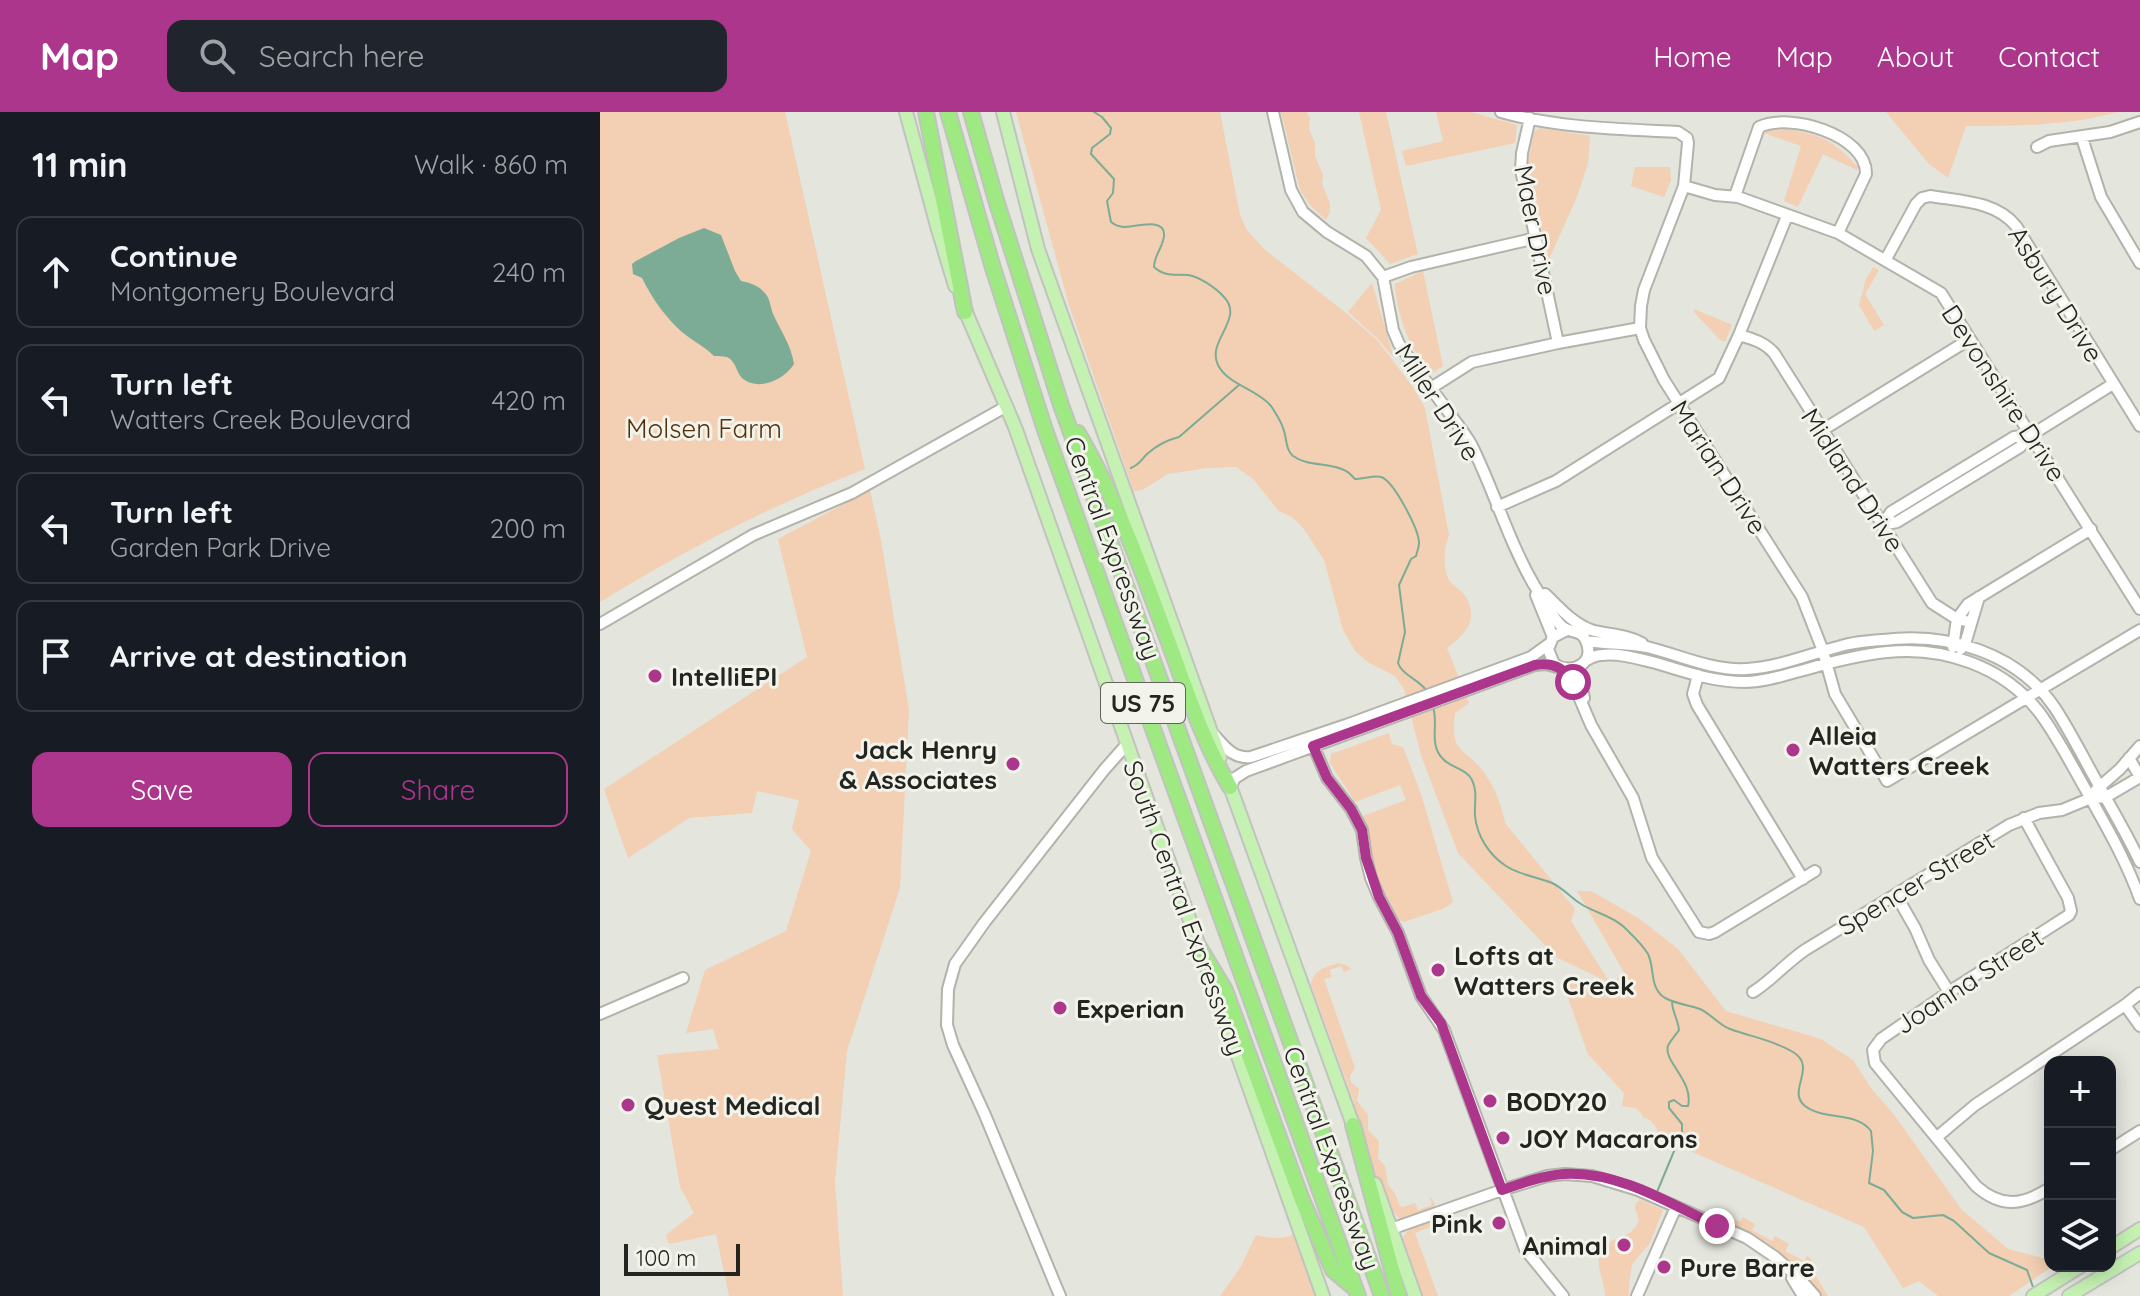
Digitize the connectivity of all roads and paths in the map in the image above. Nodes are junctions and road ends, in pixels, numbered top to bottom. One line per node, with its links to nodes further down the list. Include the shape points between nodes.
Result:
1 (906, 112): 20 (main road, South Central Expressway)
2 (926, 112): 20 (highway)
3 (948, 112): 96 (highway, Central Expressway / US 75, via 1045,430)
4 (971, 112): 28 (highway, Central Expressway / US 75)
5 (1003, 112): 59 (main road, via 1038,249)
6 (1273, 112): 19 (street, via 1291,190 1303,212 1366,256)
7 (1501, 112): 8 (street)
8 (1530, 118): 12 (street, via 1678,132 1688,143); 16 (street, Maer Drive, via 1521,170)
9 (2140, 122): 10 (street)
10 (2082, 138): 11 (street); 18 (street, via 2101,197)
11 (2037, 147)
12 (1684, 186): 13 (street, Devonshire Drive); 21 (street, via 1644,290)
13 (1735, 196): 14 (street, Devonshire Drive); 15 (street, via 1759,127 1777,120 1823,127 1854,148 1866,169)
14 (1787, 216): 15 (street, Devonshire Drive); 22 (street)
15 (1838, 233): 17 (street, Devonshire Drive)
16 (1536, 238): 19 (street); 24 (street, Maer Drive)
17 (1886, 259): 23 (street, Devonshire Drive, via 1941,293); 25 (street, Asbury Drive, via 1924,197 1997,209 2016,226)
18 (2140, 263)
19 (1383, 277): 26 (street, Miller Drive, via 1399,344)
20 (965, 312): 29 (main road, South Central Expressway)
21 (1640, 328): 24 (street); 27 (street, Marian Drive)
22 (1739, 335): 27 (street, via 1719,378); 31 (street, Midland Drive, via 1756,339 1774,353)
23 (1970, 339): 31 (street); 32 (street, Devonshire Drive)
24 (1558, 343): 26 (street, via 1472,362)
25 (2113, 384): 30 (street, Asbury Drive); 32 (street)
26 (1431, 388): 33 (street, Miller Drive, via 1471,444)
27 (1679, 404): 33 (street, via 1556,481); 49 (street, Marian Drive, via 1802,597)
28 (1061, 405): 66 (highway, via 1100,471 1200,729); 99 (highway, Central Expressway / US 75)
29 (1007, 406): 41 (street, via 852,493 720,552); 61 (main road, South Central Expressway)
30 (2140, 426)
31 (1821, 431): 34 (street, Midland Drive)
32 (2031, 435): 34 (street, via 2014,437 1891,512); 35 (street, Devonshire Drive)
33 (1497, 507): 36 (street, Miller Drive)
34 (1882, 525): 39 (street, Midland Drive, via 1932,603)
35 (2091, 529): 37 (street); 38 (street, Devonshire Drive)
36 (1532, 582): 42 (street, Miller Drive); 44 (street, Miller Drive); 48 (street, via 1591,630 1634,638)
37 (1979, 597): 39 (street); 40 (street)
38 (2140, 609)
39 (1957, 619): 40 (street, Midland Drive); 46 (street)
40 (1970, 622): 47 (street)
41 (600, 624)
42 (1567, 630): 44 (street); 45 (street)
43 (2140, 630): 56 (street)
44 (1551, 640): 53 (street, via 1551,660); 55 (street, via 1531,657)
45 (1586, 641): 48 (street); 51 (street)
46 (1953, 642): 47 (street); 49 (street, via 1885,639); 50 (street)
47 (1965, 644): 50 (street); 56 (street, via 2001,661)
48 (1654, 650): 49 (street, via 1731,669 1779,664)
49 (1823, 651): 52 (street, Marian Drive)
50 (1955, 656): 52 (street, via 1888,652); 57 (street, via 1998,676)
51 (1583, 663): 53 (street); 54 (street, via 1603,654 1626,656); 58 (street, via 1579,674)
52 (1827, 664): 54 (street, via 1748,682); 57 (street, Marian Drive, via 1839,702 1887,781)
53 (1561, 668): 55 (street, via 1535,665); 58 (street, via 1572,680)
54 (1698, 675): 72 (street, via 1693,694 1697,705)
55 (1462, 687): 60 (street)
56 (2040, 690): 57 (street); 65 (street)
57 (2027, 698): 68 (street)
58 (1587, 719): 72 (street, via 1633,798 1655,864 1699,932 1715,932)
59 (1211, 732): 60 (street, via 1243,758); 66 (main road)
60 (1311, 742): 66 (street, via 1244,772); 87 (street, via 1327,778 1362,830 1379,897 1421,996 1441,1023)
61 (1127, 744): 75 (main road, South Central Expressway); 97 (street, via 984,923 955,964 948,989 947,1025 953,1045)
62 (2140, 746): 63 (street)
63 (2129, 758): 64 (street); 65 (street)
64 (2140, 777): 67 (street)
65 (2099, 786): 67 (street); 68 (street)
66 (1230, 787): 83 (main road)
67 (2106, 797): 68 (street, Spencer Street); 70 (street)
68 (2091, 798): 69 (street, Spencer Street); 74 (street)
69 (2024, 818): 73 (street, Spencer Street); 78 (street, Joanna Street, via 2071,911)
70 (2140, 862)
71 (1815, 871): 72 (street)
72 (1803, 879)
73 (1896, 895): 77 (street, Spencer Street, via 1805,950); 78 (street)
74 (2140, 899)
75 (1199, 947): 96 (highway, via 1225,990 1333,1270); 98 (main road, South Central Expressway)
76 (683, 978): 81 (street)
77 (1753, 992)
78 (1949, 992): 85 (street, Joanna Street, via 1881,1039 1872,1055)
79 (2140, 993): 80 (street)
80 (2125, 1005): 82 (street); 85 (street, via 1975,1105)
81 (600, 1014)
82 (2140, 1026)
83 (1353, 1125): 90 (main road); 100 (highway)
84 (2140, 1131): 86 (street)
85 (1937, 1137): 88 (street, via 1985,1194 2013,1203)
86 (2116, 1146)
87 (1502, 1190): 89 (street, via 1547,1176 1575,1174 1600,1177); 90 (street); 102 (street, via 1527,1252)
88 (2044, 1192)
89 (1671, 1204): 94 (street, via 1747,1238); 103 (street)
90 (1391, 1229): 101 (main road)
91 (2140, 1229): 92 (main road)
92 (2116, 1244)
93 (2140, 1253): 107 (main road)
94 (1785, 1266): 104 (street); 105 (street)
95 (2072, 1272): 106 (main road)
96 (1356, 1292)
97 (1060, 1296)
98 (1323, 1296)
99 (1382, 1296)
100 (1399, 1296)
101 (1415, 1296)
102 (1563, 1296)
103 (1637, 1296)
104 (1803, 1296)
105 (1815, 1296)
106 (2033, 1296)
107 (2069, 1296)

